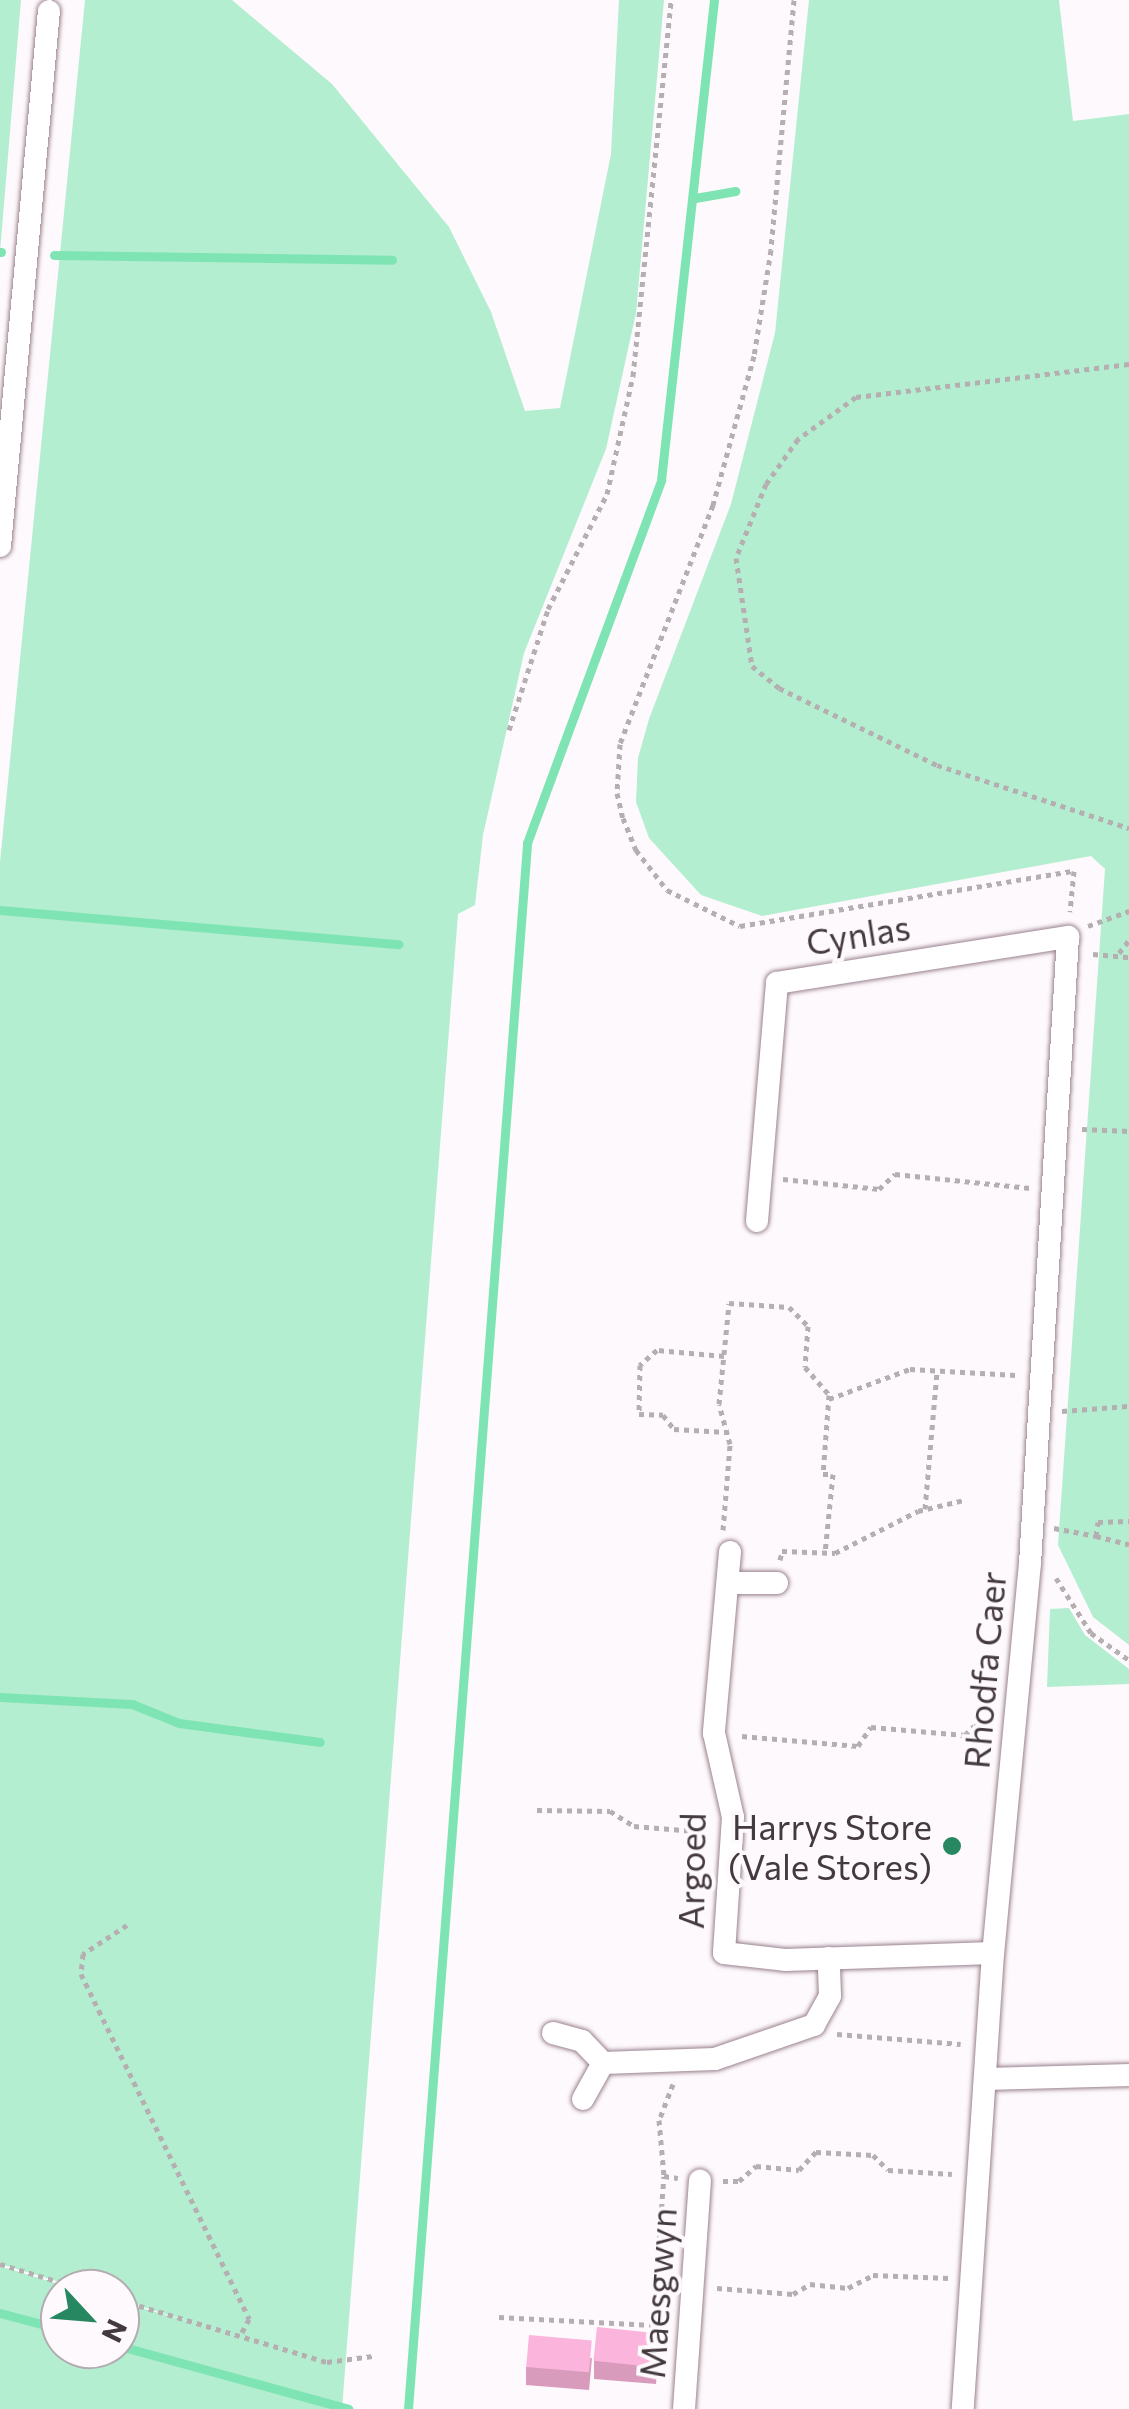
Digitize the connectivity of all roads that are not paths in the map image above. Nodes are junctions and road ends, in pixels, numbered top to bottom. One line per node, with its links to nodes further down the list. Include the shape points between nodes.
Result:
1 (49, 11): 2 (street)
2 (0, 546)
3 (1068, 945): 4 (street, Cynlas, via 777,983); 8 (street, Rhodfa Caer, via 1030,1563)
4 (757, 1220)
5 (730, 1552): 6 (street, Argoed)
6 (728, 1583): 7 (street); 9 (street, Argoed, via 714,1733 731,1811 724,1952)
7 (777, 1583)
8 (993, 1953): 9 (street, Argoed); 13 (street, Rhodfa Caer)
9 (830, 1958): 11 (street, via 824,2014 798,2034 687,2062)
10 (553, 2033): 11 (street, via 582,2041)
11 (602, 2063): 14 (street)
12 (1129, 2075): 13 (street)
13 (988, 2080): 17 (street, Rhodfa Caer)
14 (583, 2099)
15 (700, 2181): 16 (street, Maesgwyn)
16 (684, 2409)
17 (963, 2409)

